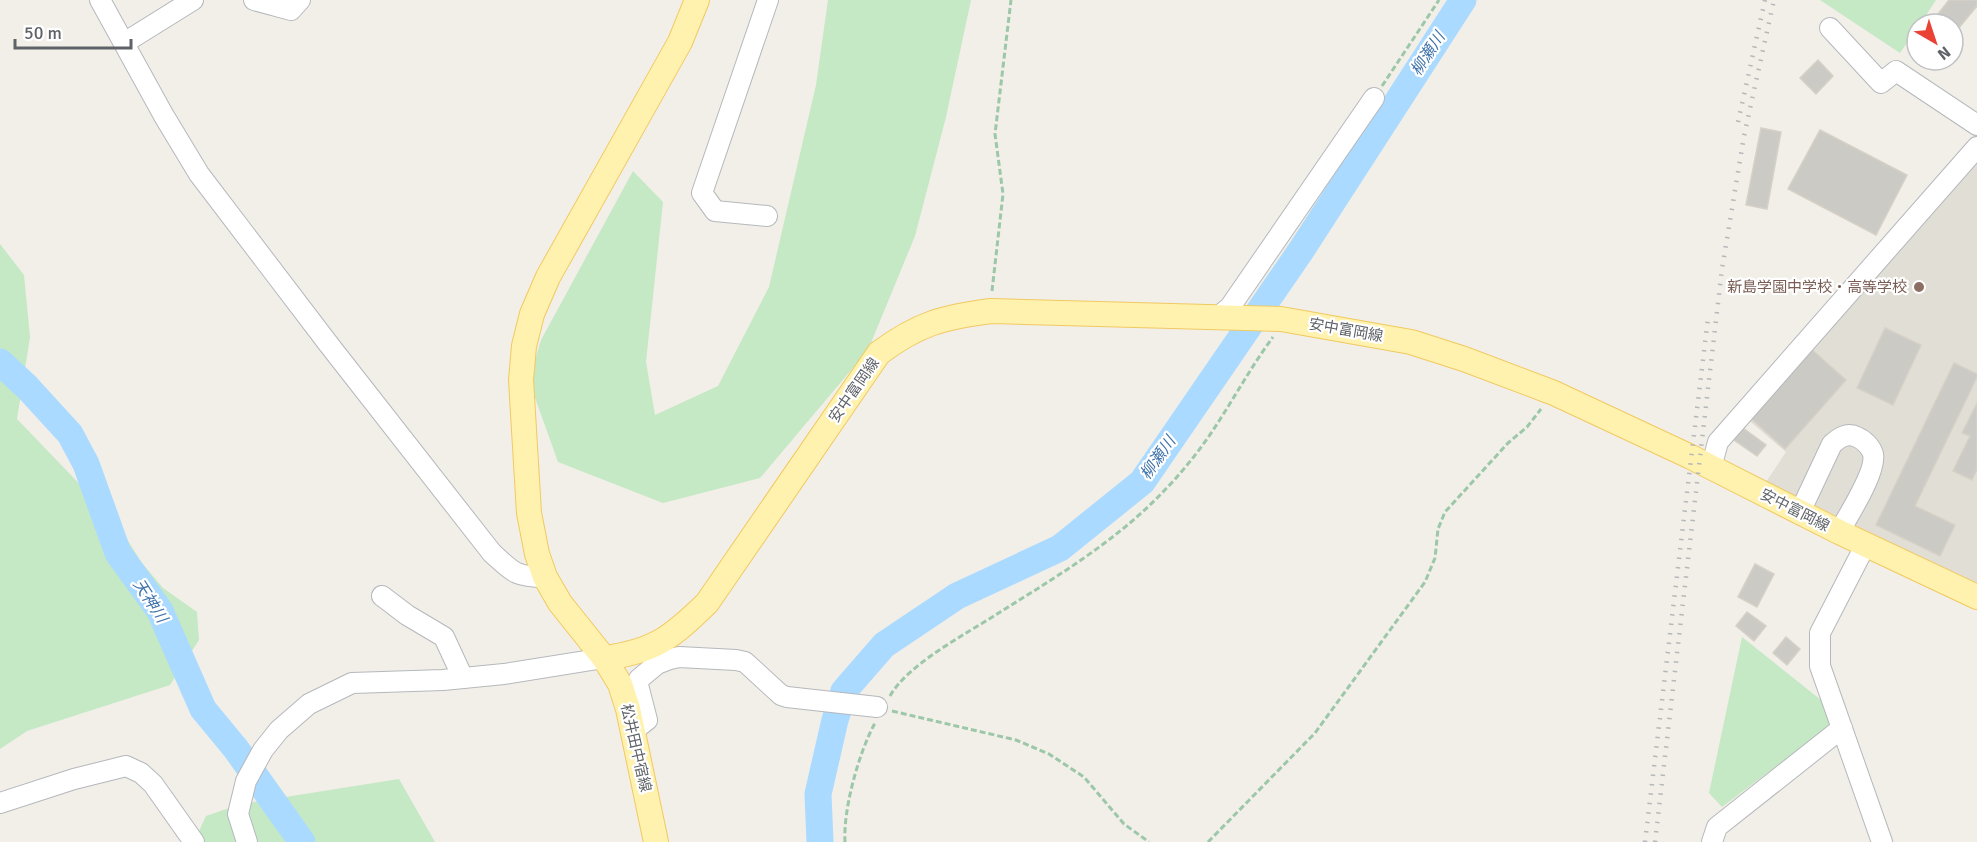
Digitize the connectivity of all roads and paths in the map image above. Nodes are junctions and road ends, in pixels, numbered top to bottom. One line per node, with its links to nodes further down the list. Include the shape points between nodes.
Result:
1 (100, 0): 10 (street)
2 (193, 0): 10 (street)
3 (254, 0): 4 (street, via 291,10)
4 (300, 0)
5 (697, 0): 23 (main road, via 680,42 548,278 524,346 521,391 529,513)
6 (768, 0): 14 (street, via 702,193 715,211)
7 (1011, 0): 15 (path, via 995,134 1003,194)
8 (1439, 0): 11 (path)
9 (1830, 28): 12 (street, via 1881,83 1896,70)
10 (124, 43): 23 (street, via 199,174 492,553 522,576)
11 (1374, 98): 16 (street)
12 (1977, 125)
13 (1977, 147): 19 (street, via 1718,442)
14 (767, 216)
15 (991, 311): 16 (main road, 安中富岡線); 26 (main road, 安中富岡線, via 930,323 879,353 707,603 683,627 649,648)
16 (1221, 316): 17 (main road, 安中富岡線)
17 (1285, 320): 18 (main road, 安中富岡線, via 1411,342); 28 (path, via 1202,446 1159,496 1116,534 929,657 902,680)
18 (1554, 393): 19 (main road, 安中富岡線); 37 (path, via 1445,512 1438,529 1435,558 1425,582 1315,733)
19 (1712, 468): 20 (main road, 安中富岡線)
20 (1800, 512): 21 (main road, 安中富岡線); 21 (street, via 1832,444 1839,437 1856,436 1872,450 1873,464)
21 (1839, 532): 22 (main road, 安中富岡線)
22 (1866, 544): 25 (main road, 安中富岡線); 29 (street, via 1819,640 1820,666)
23 (545, 577): 26 (main road, via 560,603)
24 (382, 597): 27 (street, via 444,638)
25 (1977, 597)
26 (604, 658): 27 (street); 30 (main road, 松井田中宿線, via 620,684)
27 (463, 678): 33 (street, via 351,683 309,704 279,730 246,781 238,814)
28 (880, 708): 30 (street, via 781,695 745,662 679,657 657,664 639,679 647,720); 35 (path, via 848,802); 36 (path, via 1016,740 1050,754 1084,777 1124,824)
29 (1842, 728): 38 (street, via 1717,827); 39 (street)
30 (633, 731): 34 (main road, 松井田中宿線)
31 (0, 803): 32 (street, via 126,766 153,784)
32 (194, 842)
33 (247, 842)
34 (656, 842)
35 (845, 842)
36 (1149, 842)
37 (1208, 842)
38 (1712, 842)
39 (1882, 842)

